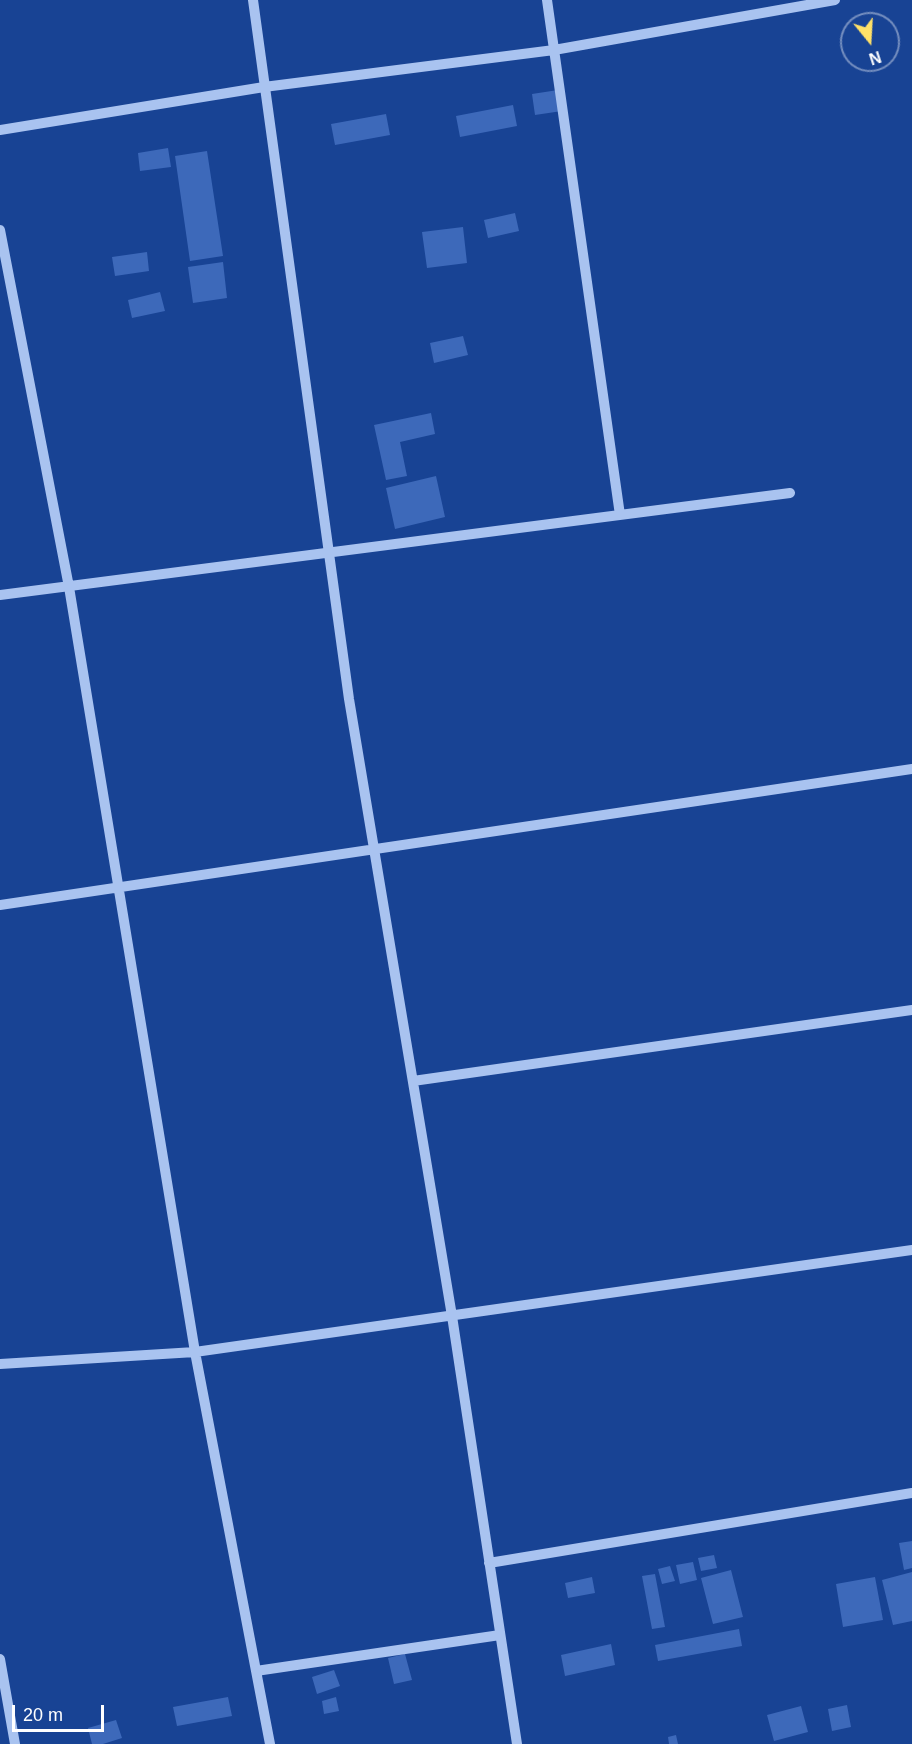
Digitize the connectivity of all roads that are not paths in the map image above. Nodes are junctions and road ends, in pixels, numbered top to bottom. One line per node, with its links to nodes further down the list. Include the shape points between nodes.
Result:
1 (253, 0): 5 (street)
2 (547, 0): 4 (street)
3 (835, 0): 4 (street)
4 (554, 50): 5 (street); 9 (street)
5 (264, 87): 6 (street); 10 (street)
6 (0, 130)
7 (0, 230): 11 (street)
8 (790, 493): 9 (street)
9 (620, 515): 10 (street)
10 (329, 553): 11 (street); 14 (street)
11 (69, 586): 12 (street); 15 (street)
12 (0, 595)
13 (912, 769): 14 (street)
14 (376, 850): 15 (street); 18 (street)
15 (118, 888): 16 (street); 21 (street)
16 (0, 905)
17 (912, 1010): 18 (street)
18 (413, 1080): 20 (street)
19 (912, 1250): 20 (street)
20 (452, 1316): 21 (street); 24 (street)
21 (195, 1352): 22 (street); 27 (street)
22 (0, 1365)
23 (912, 1493): 24 (street)
24 (489, 1563): 25 (street)
25 (500, 1635): 27 (street); 30 (street)
26 (0, 1659): 28 (street)
27 (256, 1671): 29 (street)
28 (15, 1744)
29 (270, 1744)
30 (517, 1744)

